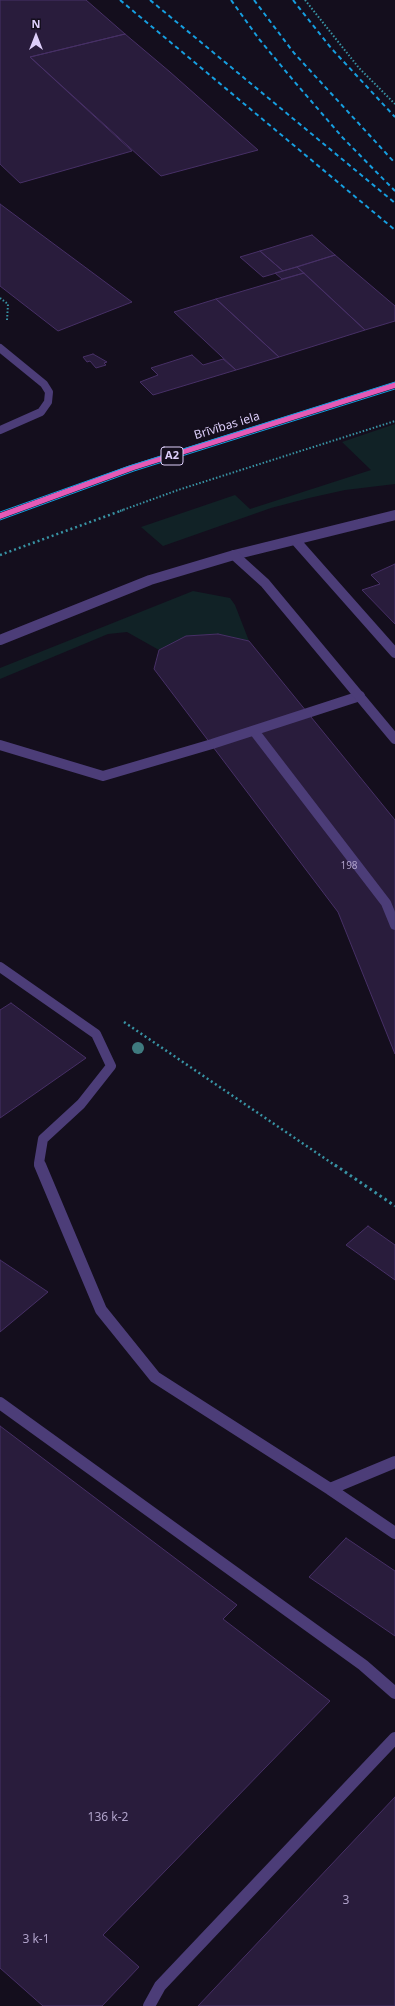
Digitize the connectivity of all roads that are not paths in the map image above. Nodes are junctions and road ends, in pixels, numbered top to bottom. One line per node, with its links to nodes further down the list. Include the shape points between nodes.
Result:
1 (0, 348): 3 (street, via 44,384 49,392 48,402 41,412)
2 (395, 386): 4 (highway, Brīvības iela / A2, via 131,468)
3 (0, 430)
4 (0, 516)
5 (395, 516): 6 (street)
6 (295, 540): 7 (street); 9 (street)
7 (234, 555): 8 (street, via 150,580); 10 (street, via 266,583)
8 (0, 640)
9 (395, 653)
10 (360, 696): 11 (street); 12 (street)
11 (254, 730): 13 (street, via 104,776); 14 (street, via 386,903)
12 (395, 740)
13 (0, 745)
14 (395, 925)
15 (0, 967): 18 (street, via 96,1034 111,1066 81,1104 43,1139 39,1163 101,1310 155,1377)
16 (0, 1403): 20 (street, via 363,1665)
17 (395, 1462): 18 (street)
18 (330, 1489): 19 (street)
19 (395, 1533)
20 (395, 1693)
21 (395, 1738): 22 (street, via 160,1986)
22 (149, 2006)

